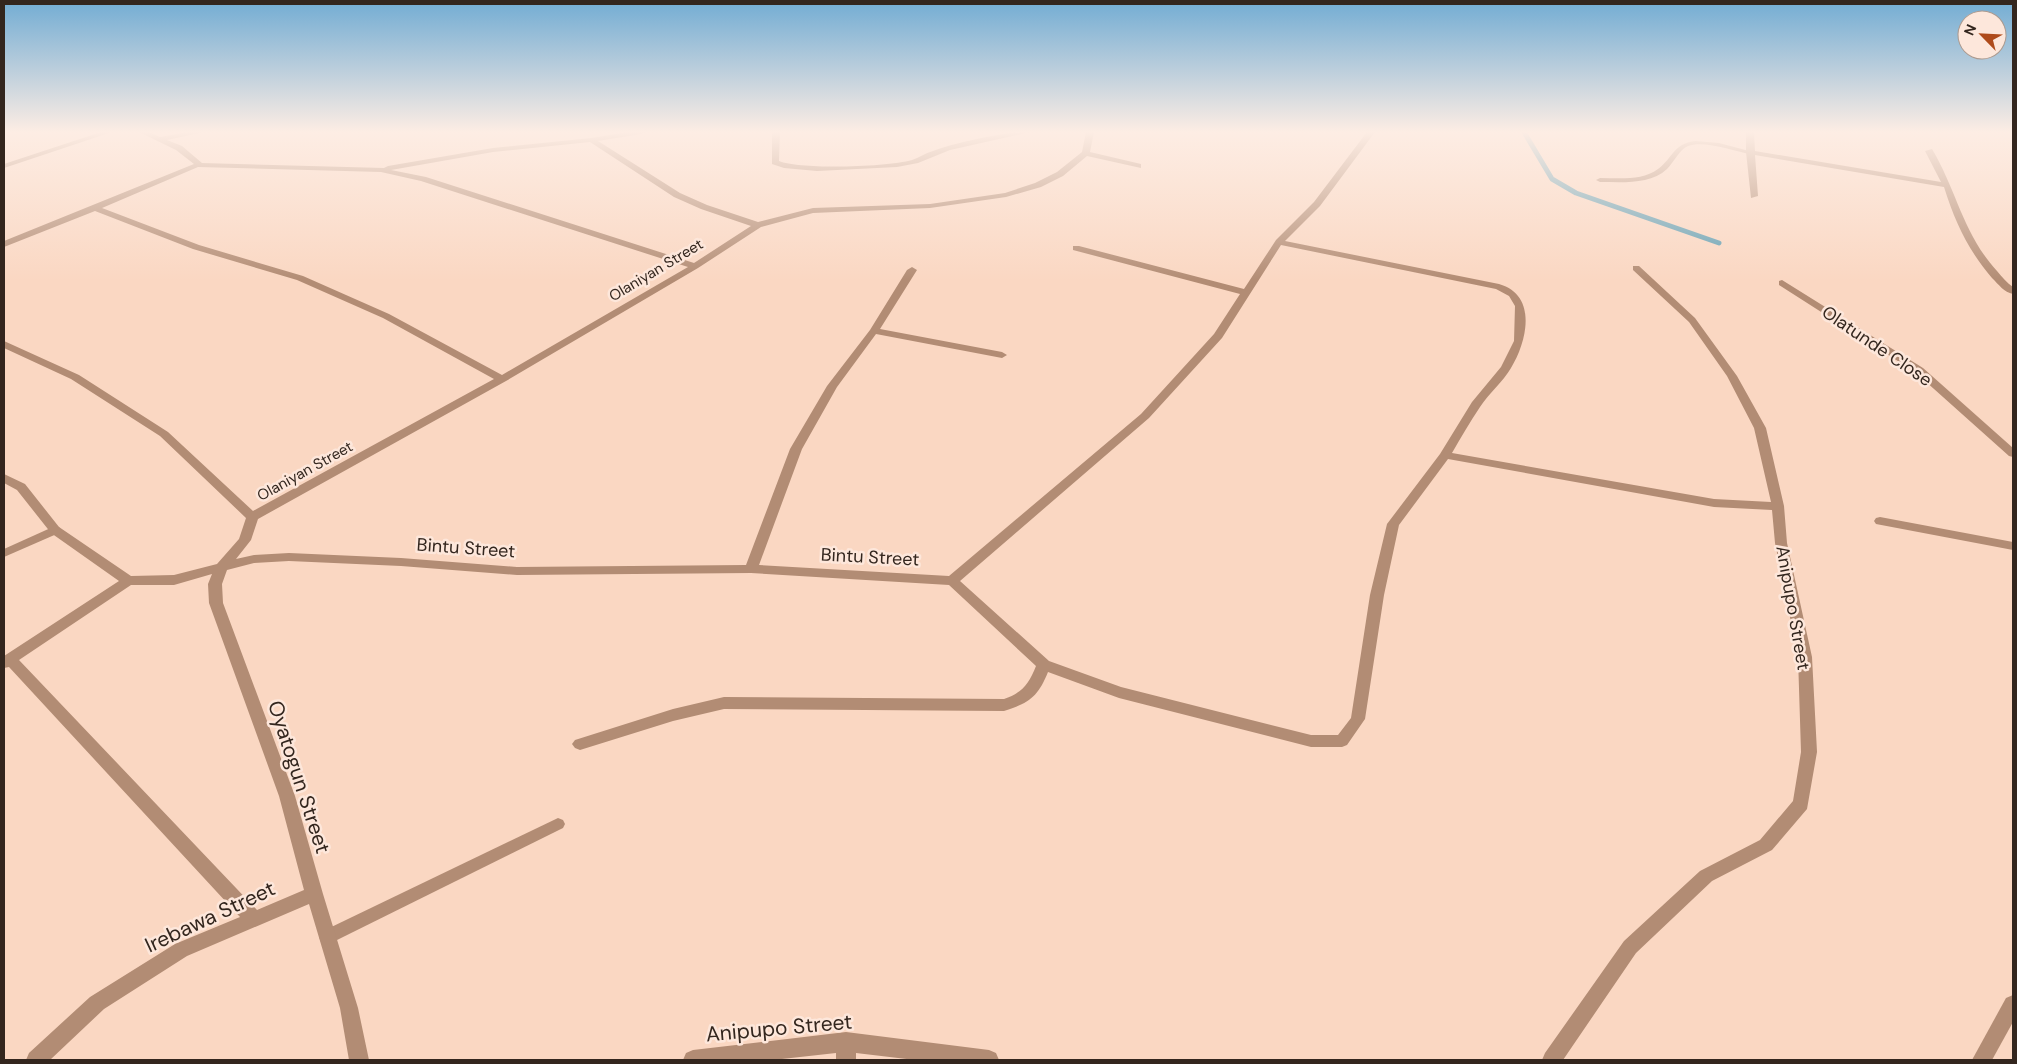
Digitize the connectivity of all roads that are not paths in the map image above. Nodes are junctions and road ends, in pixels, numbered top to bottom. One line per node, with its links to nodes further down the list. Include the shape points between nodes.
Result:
1 (157, 182): 11 (street)
2 (431, 182): 16 (street)
3 (656, 182): 12 (street, via 704,207)
4 (1045, 182): 12 (street, Olaniyan Street, via 1006,195 930,206 812,211)
5 (1334, 182): 13 (street, via 1317,204)
6 (1753, 182): 10 (street)
7 (1927, 182): 9 (street)
8 (1945, 182): 9 (street)
9 (1947, 185): 20 (street, via 1957,216 1979,257)
10 (1754, 196)
11 (95, 208): 14 (street); 25 (street, via 196,246 300,278 386,316)
12 (758, 225): 16 (street, Olaniyan Street)
13 (1279, 242): 21 (street); 27 (street, via 1499,287 1512,294 1520,306 1519,342 1506,368 1476,404)
14 (4, 244)
15 (1076, 248): 21 (street)
16 (695, 266): 25 (street, Olaniyan Street)
17 (1636, 268): 29 (street, Anipupo Street, via 1692,320 1732,376 1760,428)
18 (912, 270): 22 (street)
19 (1782, 283): 26 (street, Olatunde Close, via 1919,370)
20 (2013, 291)
21 (1246, 293): 38 (street, via 1218,336 1145,416)
22 (874, 330): 24 (street); 36 (street, via 832,386 796,449)
23 (4, 344): 30 (street, via 75,377 164,434)
24 (1002, 355)
25 (502, 379): 30 (street, Olaniyan Street)
26 (2013, 454)
27 (1444, 455): 29 (street, via 1714,503); 40 (street, via 1393,524 1377,595 1358,719 1342,741 1312,740 1119,692)
28 (4, 478): 32 (street, via 21,488)
29 (1778, 506): 52 (street, Anipupo Street, via 1781,543 1805,658 1809,752 1801,804 1766,845 1706,876 1630,947)
30 (252, 517): 35 (street, Oyatogun Street, via 245,540)
31 (1880, 521): 33 (street)
32 (55, 530): 34 (lane); 37 (street)
33 (2013, 546)
34 (4, 553)
35 (222, 567): 36 (street, Bintu Street, via 254,559 289,557 517,571); 37 (street, Bintu Street, via 174,580); 43 (street, Oyatogun Street, via 215,584 216,603 287,796)
36 (751, 569): 38 (street, Bintu Street)
37 (128, 581): 39 (street)
38 (952, 581): 40 (street)
39 (7, 662): 44 (street)
40 (1044, 665): 41 (street, via 1035,689 1020,700 1004,704 724,703)
41 (580, 744)
42 (558, 824): 45 (lane)
43 (314, 894): 44 (street, Irebawa Street); 45 (street, Oyatogun Street)
44 (253, 918): 48 (street, Irebawa Street, via 182,950 97,1003)
45 (327, 937): 49 (street, Oyatogun Street, via 349,1008)
46 (2013, 1004): 53 (street)
47 (846, 1051): 50 (street, Anipupo Street); 51 (street, Anipupo Street)
48 (36, 1060)
49 (359, 1060)
50 (693, 1060)
51 (989, 1060)
52 (1552, 1060)
53 (1982, 1060)

